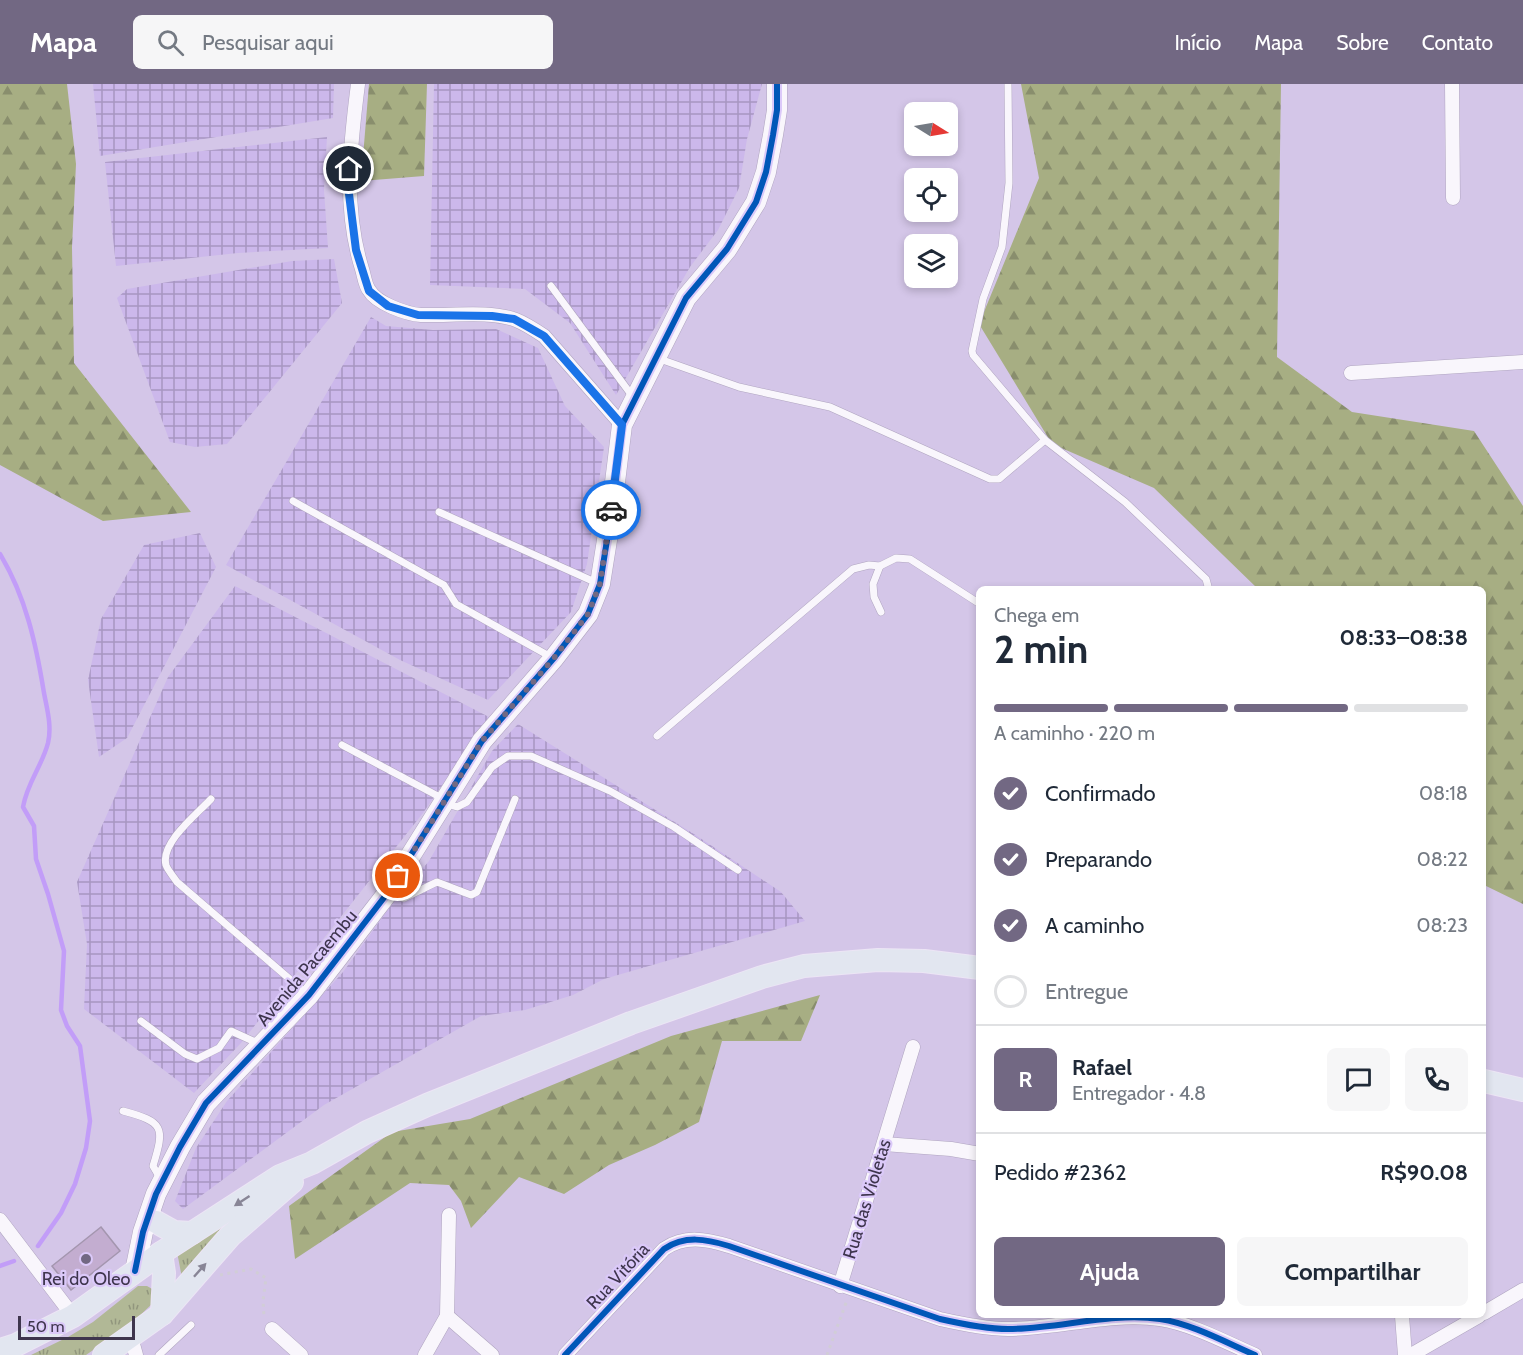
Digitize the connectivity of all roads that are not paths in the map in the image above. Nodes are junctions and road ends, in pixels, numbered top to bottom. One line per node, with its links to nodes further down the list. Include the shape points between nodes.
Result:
1 (358, 84): 11 (street, via 348,186 356,250 369,291 388,306 418,315 492,316 528,326 544,336)
2 (777, 84): 7 (street, Avenida Pacaembu, via 773,135 756,202 727,249 686,298)
3 (1008, 84): 12 (lane, via 1009,183 1002,247 983,299 972,351)
4 (1452, 84): 5 (street)
5 (1452, 198)
6 (550, 286): 10 (lane)
7 (655, 357): 10 (street, Avenida Pacaembu); 12 (lane, via 739,387 830,407 990,479 999,479)
8 (1523, 362): 9 (street)
9 (1351, 373)
10 (634, 399): 11 (street, Avenida Pacaembu)
11 (622, 425): 16 (street, Avenida Pacaembu)
12 (1046, 440): 17 (lane, via 1125,502 1206,579)
13 (293, 501): 20 (lane, via 444,585 456,604)
14 (439, 512): 16 (lane)
15 (880, 566): 18 (lane, via 896,558 910,559); 19 (lane, via 873,584); 21 (lane, via 854,568)
16 (600, 584): 20 (street, Avenida Pacaembu, via 588,614)
17 (1208, 586)
18 (976, 601)
19 (881, 612)
20 (554, 658): 25 (street, Avenida Pacaembu, via 482,741)
21 (657, 736)
22 (342, 745): 25 (lane)
23 (211, 799): 29 (lane, via 172,840 166,852 166,865 177,882)
24 (515, 799): 27 (lane, via 477,892 471,895 436,882 404,898)
25 (444, 803): 26 (lane, via 457,807 467,802 492,767 508,756 531,756 610,791 674,826); 27 (street, Avenida Pacaembu)
26 (738, 870)
27 (386, 895): 29 (street, Avenida Pacaembu)
28 (976, 968): 38 (main road, via 878,960 804,966 762,977 631,1023 488,1080 367,1132)
29 (309, 996): 31 (street, Avenida Pacaembu)
30 (141, 1021): 31 (lane, via 185,1054 198,1059 219,1048 231,1031)
31 (260, 1047): 39 (street, Avenida Pacaembu, via 206,1103)
32 (913, 1047): 36 (street, Rua das Violetas)
33 (1486, 1081): 34 (main road)
34 (1523, 1089)
35 (123, 1111): 39 (lane, via 146,1117 159,1127 161,1138 153,1166)
36 (884, 1144): 37 (street); 46 (street, Rua das Violetas)
37 (976, 1153)
38 (312, 1163): 43 (main road, one-way to 43, via 280,1176); 48 (main road, one-way to 38)
39 (159, 1188): 42 (street); 45 (street, Avenida Pacaembu, via 143,1232)
40 (449, 1215): 51 (street)
41 (0, 1220): 50 (street)
42 (156, 1222): 43 (main road, via 174,1232); 44 (street)
43 (192, 1233): 44 (main road)
44 (161, 1253): 45 (main road); 48 (main road)
45 (135, 1271): 48 (main road, via 151,1280); 50 (main road)
46 (846, 1288): 63 (street, Rua Vitória, via 729,1245 710,1240 681,1240 664,1249); 64 (street, via 940,1320 975,1326 1009,1329 1161,1319)
47 (1523, 1290): 49 (street)
48 (162, 1304): 56 (main road)
49 (1486, 1312)
50 (73, 1316): 57 (main road)
51 (447, 1316): 61 (street); 62 (street)
52 (1402, 1318): 65 (street)
53 (1476, 1318): 66 (street)
54 (191, 1324): 59 (lane)
55 (272, 1329): 60 (street)
56 (133, 1346): 58 (main road)
57 (0, 1350)
58 (104, 1355)
59 (159, 1355)
60 (301, 1355)
61 (426, 1355)
62 (492, 1355)
63 (565, 1355)
64 (1255, 1355)
65 (1405, 1355)
66 (1412, 1355)

